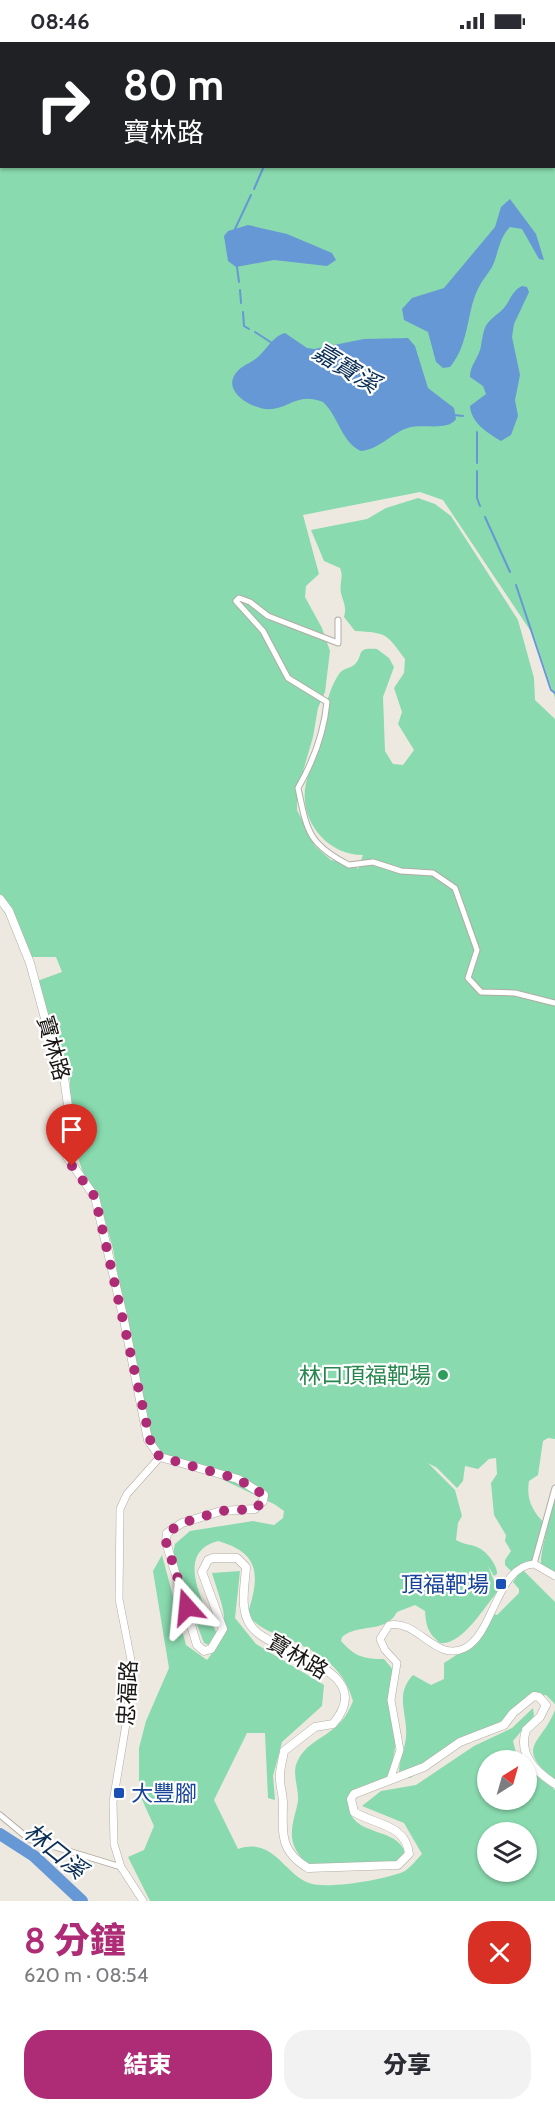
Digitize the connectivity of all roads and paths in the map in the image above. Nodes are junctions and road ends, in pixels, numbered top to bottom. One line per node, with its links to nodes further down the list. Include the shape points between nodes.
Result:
1 (338, 620): 3 (street, via 338,643 268,616 250,602 239,598 237,601 263,631 288,678 327,702 311,765 298,788 307,831 318,845 349,865 373,862 401,871 433,873 455,888 477,950 468,978 481,992 515,993)
2 (0, 899): 4 (main road, 寶林路, via 9,911 30,963 53,1056 64,1077 69,1113 67,1157 95,1197 148,1440)
3 (555, 1003)
4 (160, 1457): 8 (main road, 寶林路, via 238,1479 265,1497 255,1509 221,1511 182,1523 167,1533 166,1542 199,1647 207,1651 214,1647 223,1629 202,1572 213,1558 237,1558 246,1567 243,1606 251,1626 271,1642 320,1663 335,1676 344,1693 343,1712 333,1724 315,1727 284,1751 280,1775 284,1806 281,1835 298,1863 308,1868 381,1867 404,1862 409,1854 400,1834 354,1812 351,1805 354,1794 361,1789); 11 (street, 忠福路, via 127,1494 120,1509 119,1599 131,1660 127,1718 113,1802 114,1844)
5 (555, 1488): 6 (street)
6 (534, 1564): 7 (street); 8 (street, via 513,1574 477,1637 463,1649 445,1650 406,1625 389,1625 382,1632 380,1639 385,1650 397,1663 391,1700 400,1750)
7 (555, 1576)
8 (390, 1779): 9 (main road, 寶林路, via 424,1767 460,1742 504,1725 534,1696 546,1705 526,1730 524,1753)
9 (555, 1784)
10 (0, 1815): 11 (street, via 29,1839)
11 (121, 1867): 12 (street, 忠福路)
12 (142, 1901)

